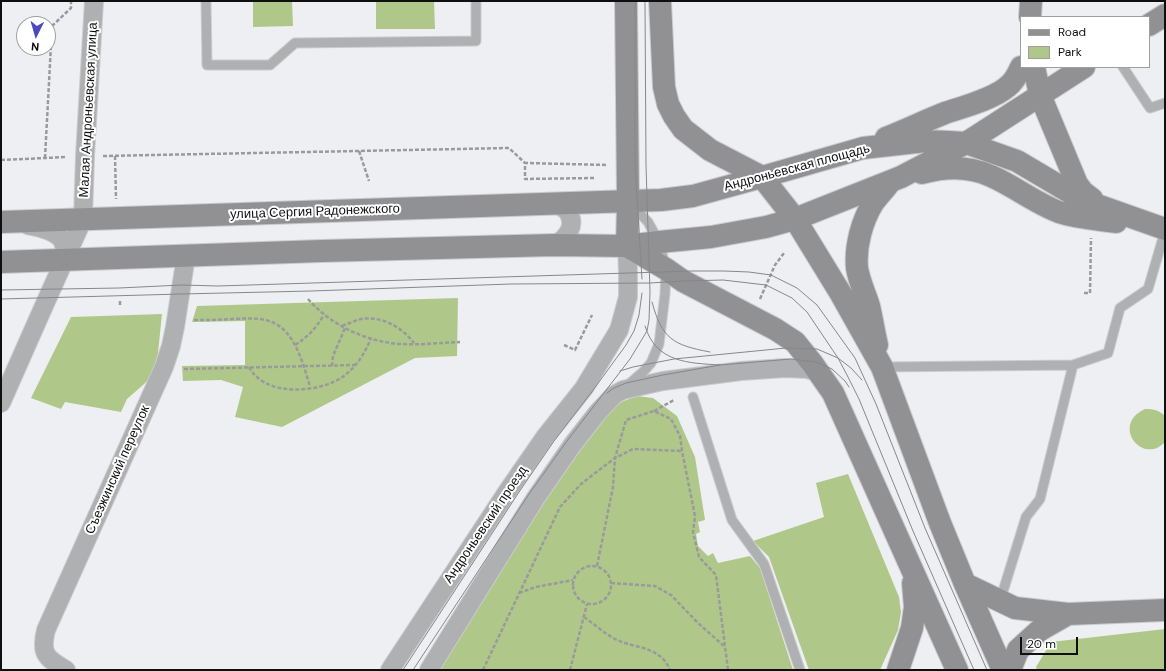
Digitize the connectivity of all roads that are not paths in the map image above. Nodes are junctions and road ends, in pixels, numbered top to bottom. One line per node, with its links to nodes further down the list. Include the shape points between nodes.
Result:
1 (94, 1): 23 (street, Малая Андроньевская улица)
2 (206, 1): 3 (lane, via 207,64 270,65 295,43 476,41)
3 (476, 1)
4 (626, 1): 20 (main road)
5 (660, 1): 18 (main road, via 664,88 674,116 683,129 710,150)
6 (1031, 1): 8 (main road)
7 (1165, 15): 9 (main road)
8 (1030, 16)
9 (1150, 24)
10 (1020, 68): 17 (main road, via 1008,87 996,94)
11 (1034, 68): 14 (main road)
12 (1082, 68): 14 (main road)
13 (1124, 68): 15 (lane, via 1150,108)
14 (1040, 95): 16 (main road); 21 (main road, via 1077,184)
15 (1165, 104)
16 (966, 143): 17 (main road, Андроньевская площадь, via 926,141); 19 (main road); 21 (main road, Андроньевская площадь, via 1017,161)
17 (863, 148): 18 (main road, Андроньевская площадь)
18 (762, 177): 20 (main road, Андроньевская площадь, via 693,196); 24 (main road)
19 (896, 180): 24 (main road); 26 (main road, via 939,168 968,169 990,176 1060,212); 35 (main road, via 874,203 866,216 857,255 857,267 869,306)
20 (628, 202): 22 (main road, улица Сергия Радонежского); 27 (lane, via 648,222); 29 (main road)
21 (1093, 202): 26 (main road, Андроньевская площадь)
22 (552, 204): 23 (main road, улица Сергия Радонежского); 28 (street, via 567,211 571,226 566,237)
23 (84, 219): 25 (main road, улица Сергия Радонежского); 31 (street)
24 (795, 219): 27 (main road, via 711,237); 35 (main road)
25 (7, 222): 31 (street, via 55,233 63,241)
26 (1164, 230): 34 (lane, via 1148,289 1120,308 1108,353)
27 (659, 242): 29 (main road); 33 (lane)
28 (554, 245): 29 (main road); 30 (main road)
29 (627, 246): 33 (main road); 46 (street, Андроньевский проезд, via 628,297 619,330 586,384 509,489)
30 (186, 256): 31 (main road); 45 (street, Съезжинский переулок, via 175,327 164,367 45,635 46,656)
31 (65, 260): 32 (main road); 39 (street)
32 (1, 262)
33 (666, 269): 36 (main road, via 683,281 795,342); 37 (lane, via 659,344 643,372)
34 (1073, 365): 35 (lane); 42 (lane, via 1040,499 1026,517)
35 (882, 367): 41 (main road)
36 (818, 372): 37 (street, via 785,368 741,371 663,381); 40 (main road, via 833,393)
37 (623, 390): 47 (street, Андроньевский проезд, via 605,404 573,444 535,499)
38 (693, 397): 48 (lane, via 732,520 764,564)
39 (1, 403)
40 (912, 570): 49 (main road, via 915,607 912,628); 50 (main road)
41 (964, 584): 42 (main road); 51 (main road)
42 (1000, 601): 44 (main road, via 1015,608)
43 (1165, 610): 44 (main road)
44 (1068, 614): 52 (main road, via 1040,630 1018,650)
45 (66, 670)
46 (390, 670)
47 (428, 670)
48 (800, 670)
49 (898, 670)
50 (957, 670)
51 (1002, 670)
52 (1010, 670)

